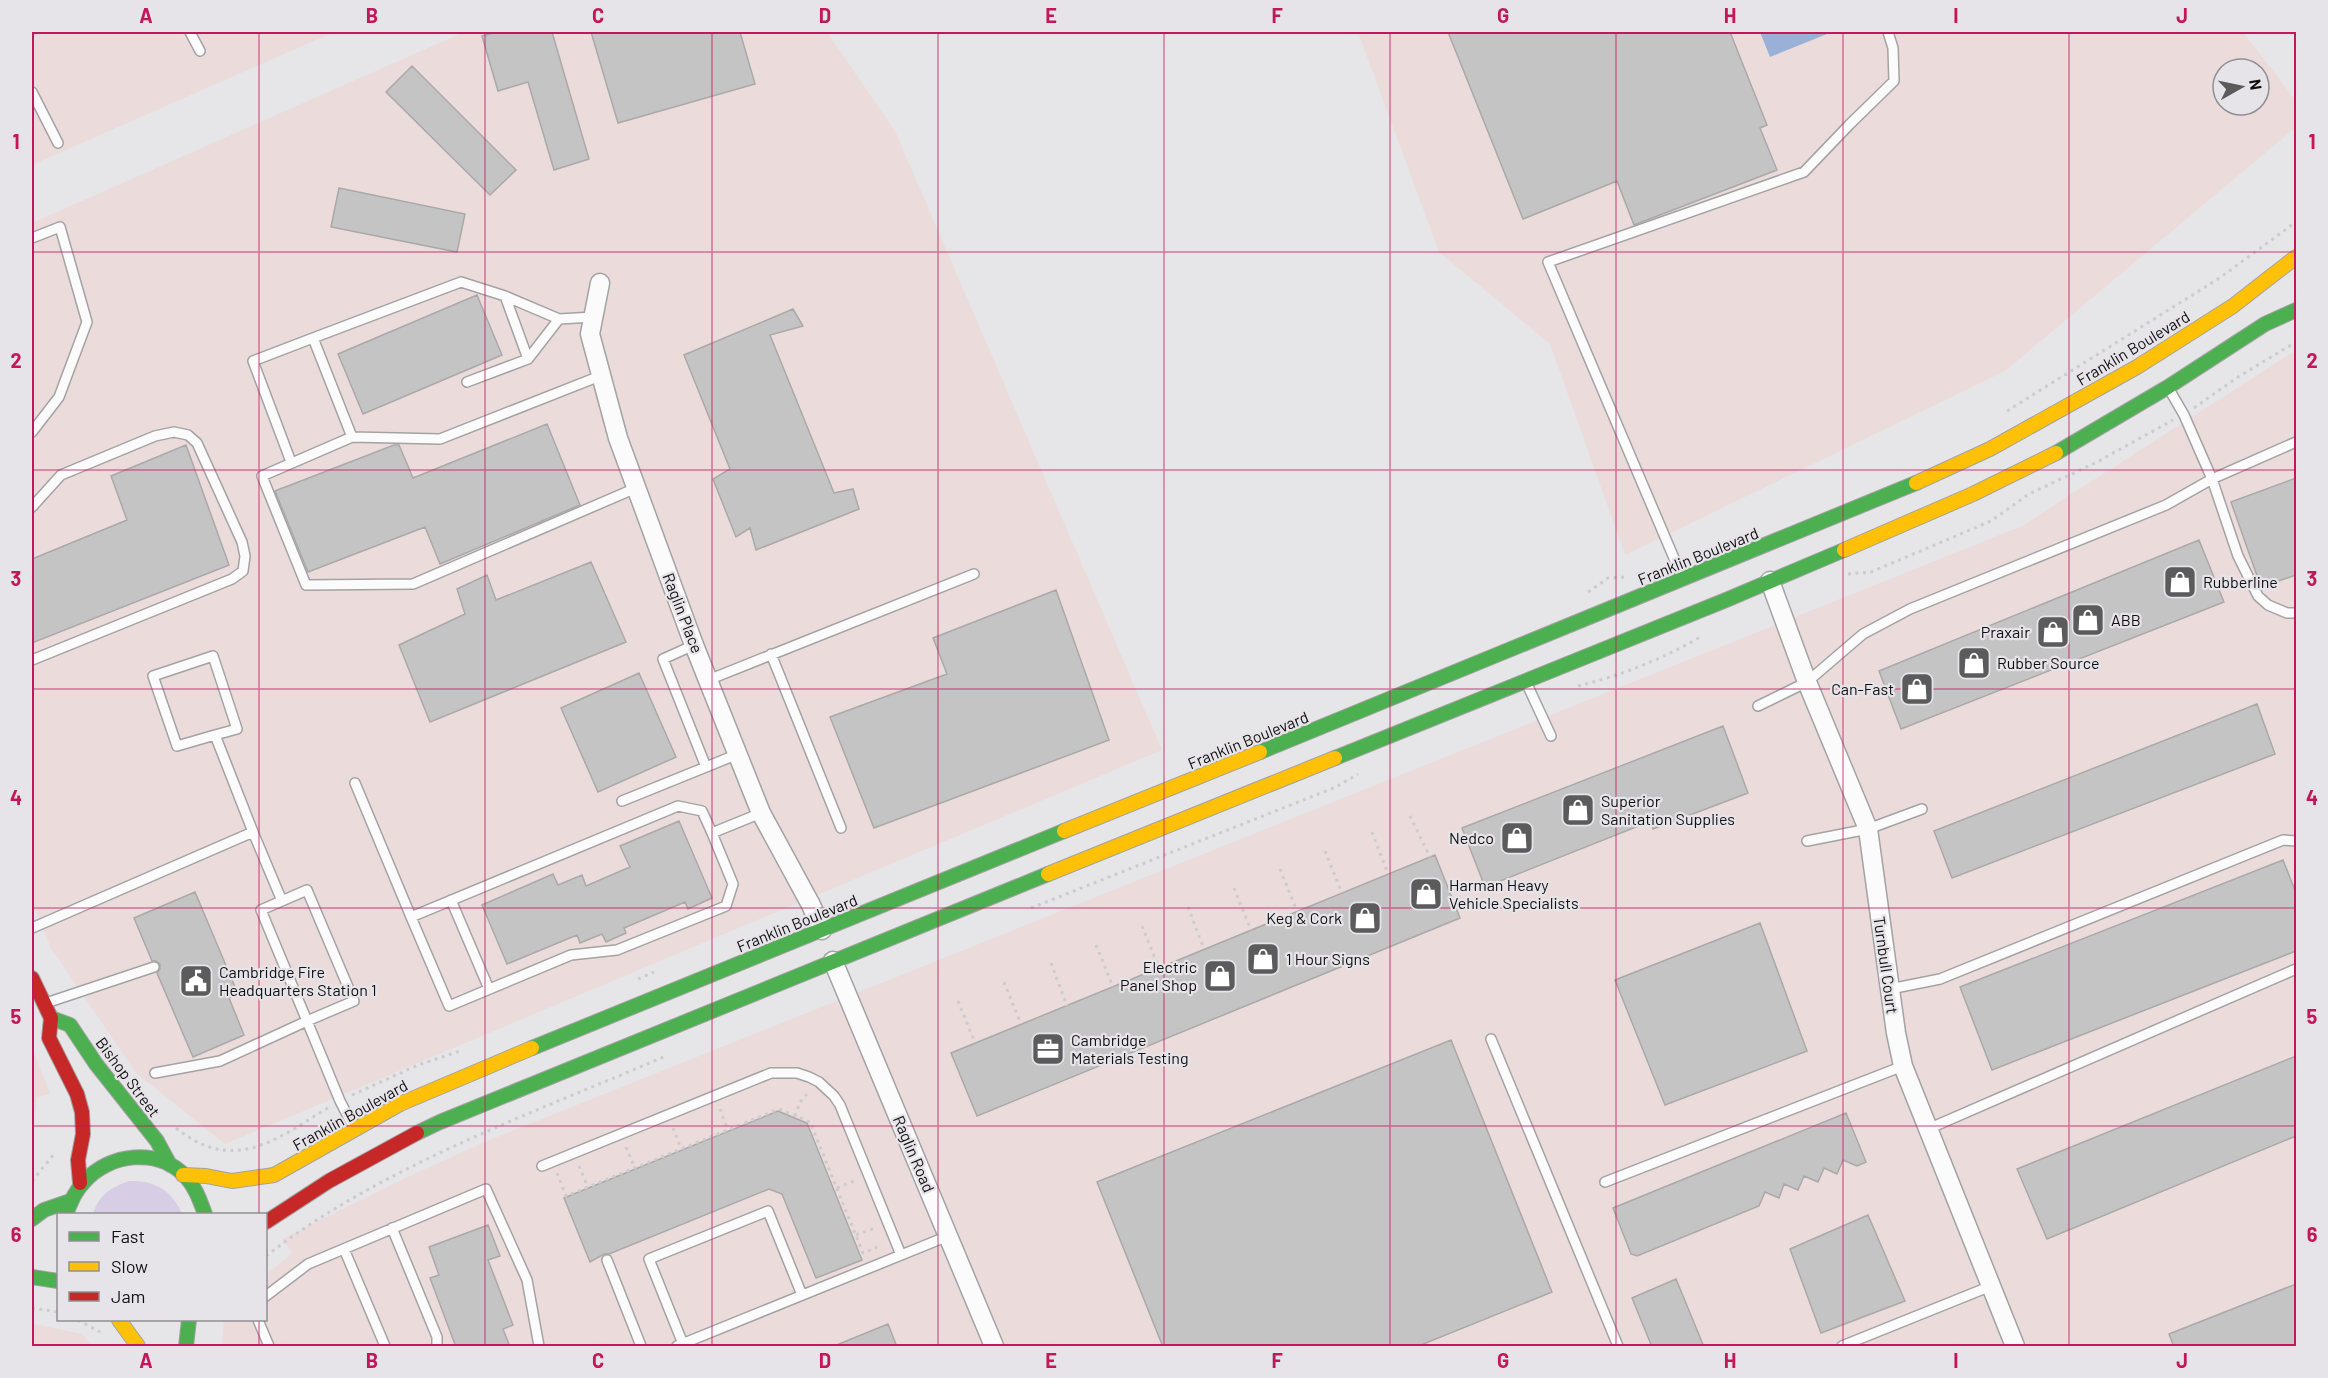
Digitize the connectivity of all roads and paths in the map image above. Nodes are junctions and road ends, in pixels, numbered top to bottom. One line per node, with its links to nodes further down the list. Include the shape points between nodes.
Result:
1 (189, 32): 3 (lane)
2 (1888, 32): 29 (lane, via 1893,48 1894,81 1804,172 1548,262)
3 (200, 51)
4 (32, 92): 5 (lane)
5 (58, 143)
6 (2296, 222): 19 (path, via 2218,279)
7 (32, 238): 20 (lane, via 60,227 87,321 59,397)
8 (2296, 257): 29 (main road, Franklin Boulevard, via 2233,306 2137,367 1990,449)
9 (600, 283): 12 (street, Raglin Place)
10 (505, 296): 13 (lane); 14 (lane, via 461,282); 15 (lane)
11 (2296, 310): 18 (main road, via 2265,324)
12 (594, 317): 13 (lane); 16 (street, Raglin Place, via 590,334)
13 (559, 319): 15 (lane)
14 (313, 338): 21 (lane); 23 (lane, via 253,361)
15 (528, 359): 17 (lane)
16 (600, 376): 21 (lane, via 440,439); 25 (street, Raglin Place)
17 (467, 382)
18 (2168, 387): 24 (lane); 30 (main road, via 2060,451 1973,494)
19 (1998, 417)
20 (32, 432)
21 (352, 437): 23 (lane)
22 (2296, 442): 24 (lane)
23 (291, 462): 25 (lane, via 262,476 306,585 413,584)
24 (2212, 479): 32 (lane, via 2238,556 2258,596 2288,614); 38 (lane, via 2166,505 1910,609 1863,634)
25 (636, 489): 33 (street, Raglin Place)
26 (32, 507): 35 (lane, via 61,475 155,436 174,432 188,435 197,443 246,556 243,571 232,579)
27 (1636, 573): 31 (path, via 1608,578)
28 (974, 574): 34 (lane)
29 (1683, 580): 69 (main road, Franklin Boulevard)
30 (1770, 581): 37 (main road); 38 (street, Turnbull Court)
31 (1580, 596)
32 (2296, 613)
33 (694, 645): 36 (street, Raglin Place); 43 (lane, via 663,659)
34 (771, 654): 36 (lane); 49 (lane)
35 (32, 660)
36 (708, 680): 42 (street, Raglin Place)
37 (1525, 680): 41 (lane); 73 (main road)
38 (1807, 682): 39 (lane); 50 (street, Turnbull Court)
39 (1758, 706)
40 (215, 735): 40 (lane, via 237,729 213,656 153,676 177,746); 51 (lane)
41 (1551, 736)
42 (738, 754): 43 (lane); 47 (street, Raglin Place)
43 (706, 767): 45 (lane)
44 (355, 783): 66 (lane)
45 (622, 801)
46 (1922, 808): 50 (lane)
47 (761, 813): 53 (lane); 69 (street, Raglin Place)
48 (1410, 816): 57 (path)
49 (841, 828)
50 (1868, 829): 54 (lane); 82 (street, Turnbull Court)
51 (253, 832): 63 (lane); 68 (lane)
52 (1372, 832): 59 (path)
53 (712, 833): 62 (lane, via 702,811 678,806); 81 (lane, via 733,884 726,906 616,950 571,955)
54 (1807, 841)
55 (2296, 841): 82 (lane, via 2283,840 1940,979)
56 (1325, 851): 61 (path)
57 (1430, 857)
58 (1280, 870): 65 (path)
59 (1388, 874)
60 (1234, 888): 70 (path)
61 (1342, 893)
62 (451, 900): 66 (lane); 81 (lane)
63 (282, 901): 87 (lane, via 261,910); 87 (lane, via 307,890 354,1001)
64 (1188, 907): 72 (path)
65 (1297, 911)
66 (411, 917): 81 (lane, via 449,1006)
67 (1142, 926): 76 (path)
68 (32, 928)
69 (822, 930): 99 (main road, Franklin Boulevard, via 470,1074)
70 (1251, 930)
71 (1096, 945): 80 (path)
72 (1204, 949)
73 (833, 961): 121 (main road, via 440,1122 372,1155); 125 (street, Raglin Road)
74 (1050, 963): 85 (path)
75 (154, 967): 84 (lane)
76 (1159, 968)
77 (2296, 969): 100 (lane)
78 (32, 978): 84 (main road)
79 (1004, 982): 88 (path)
80 (1113, 987)
81 (489, 989)
82 (1890, 989): 92 (street, Turnbull Court)
83 (958, 1001): 90 (path)
84 (44, 1004): 86 (main road)
85 (1067, 1005)
86 (51, 1018): 107 (main road, Bishop Street, via 70,1025 157,1141); 114 (main road, via 48,1038 82,1112)
87 (307, 1021): 93 (lane, via 220,1061); 99 (lane)
88 (1021, 1024)
89 (1491, 1038): 152 (lane)
90 (975, 1043)
91 (667, 1056): 128 (path, via 429,1158 336,1207)
92 (1903, 1066): 100 (street, Turnbull Court); 113 (lane)
93 (155, 1073)
94 (811, 1090): 96 (path, via 800,1102)
95 (719, 1106): 101 (path)
96 (795, 1116): 101 (path, via 779,1109); 117 (path, via 810,1122)
97 (169, 1121): 104 (path, via 201,1143)
98 (672, 1125): 103 (path)
99 (354, 1128): 111 (main road, Franklin Boulevard, via 293,1165 263,1178 232,1181)
100 (1928, 1129): 133 (street, Turnbull Court)
101 (729, 1130): 103 (path)
102 (59, 1146): 112 (path)
103 (681, 1149): 109 (path)
104 (242, 1151)
105 (630, 1157): 109 (path)
106 (578, 1163): 116 (path)
107 (170, 1166): 111 (main road); 114 (main road, via 146,1157 122,1158 99,1167)
108 (542, 1166): 129 (lane, via 771,1073 797,1073 819,1082 840,1105)
109 (635, 1168): 116 (path)
110 (556, 1171): 116 (path, via 566,1196)
111 (183, 1175): 119 (main road, via 198,1194)
112 (32, 1181)
113 (1605, 1182)
114 (80, 1183): 118 (main road)
115 (847, 1184): 117 (path)
116 (588, 1187)
117 (836, 1188): 124 (path)
118 (68, 1208): 120 (main road, via 44,1210)
119 (204, 1213)
120 (32, 1219)
121 (267, 1221)
122 (392, 1228): 127 (lane); 148 (lane); 149 (lane, via 486,1188 526,1280)
123 (866, 1231): 124 (path)
124 (856, 1236): 126 (path, via 862,1253)
125 (948, 1236): 129 (lane); 151 (street, Raglin Road)
126 (887, 1242)
127 (344, 1249): 134 (lane, via 308,1264); 147 (lane)
128 (267, 1255)
129 (901, 1255): 135 (lane)
130 (607, 1260): 150 (lane)
131 (32, 1277): 132 (main road)
132 (57, 1281)
133 (1991, 1286): 153 (lane); 154 (street, Turnbull Court)
134 (267, 1295)
135 (802, 1295): 143 (lane); 143 (lane, via 768,1211 649,1259)
136 (32, 1308): 137 (path)
137 (57, 1312)
138 (80, 1321): 142 (path)
139 (120, 1321): 144 (main road)
140 (189, 1321): 145 (main road)
141 (258, 1321): 146 (lane)
142 (106, 1339)
143 (680, 1345)
144 (138, 1347)
145 (186, 1347)
146 (269, 1347)
147 (385, 1347)
148 (437, 1347)
149 (539, 1347)
150 (641, 1347)
151 (994, 1347)
152 (1618, 1347)
153 (1842, 1347)
154 (2015, 1347)

